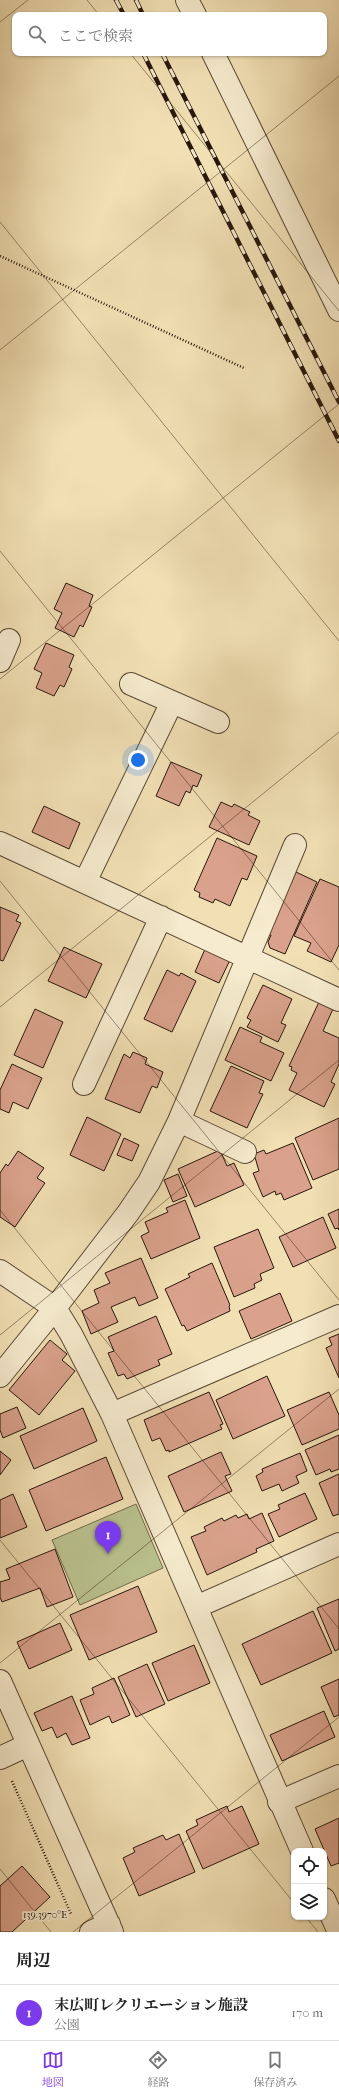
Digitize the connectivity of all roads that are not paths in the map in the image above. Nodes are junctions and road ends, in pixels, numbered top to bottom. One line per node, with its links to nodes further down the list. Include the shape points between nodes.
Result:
1 (187, 0): 2 (street)
2 (193, 12)
3 (214, 56): 4 (street)
4 (339, 310)
5 (9, 640): 6 (street)
6 (0, 661)
7 (131, 684): 8 (street)
8 (172, 702): 9 (street); 12 (street)
9 (218, 722)
10 (0, 843): 12 (street)
11 (295, 845): 14 (street)
12 (85, 882): 13 (street)
13 (161, 917): 14 (street); 16 (street)
14 (247, 958): 15 (street); 17 (street)
15 (339, 1000)
16 (84, 1084)
17 (179, 1122): 18 (street); 20 (street, via 149,1182)
18 (245, 1152)
19 (0, 1271): 20 (street)
20 (56, 1308): 22 (street); 23 (street)
21 (339, 1316): 23 (street)
22 (0, 1376)
23 (112, 1414): 25 (street)
24 (339, 1544): 25 (street)
25 (196, 1607): 30 (street)
26 (0, 1681): 27 (street)
27 (28, 1745): 28 (street); 33 (street)
28 (0, 1758)
29 (339, 1776): 30 (street)
30 (280, 1802): 31 (street)
31 (301, 1848)
32 (327, 1906): 34 (street)
33 (96, 1927)
34 (339, 1932)

